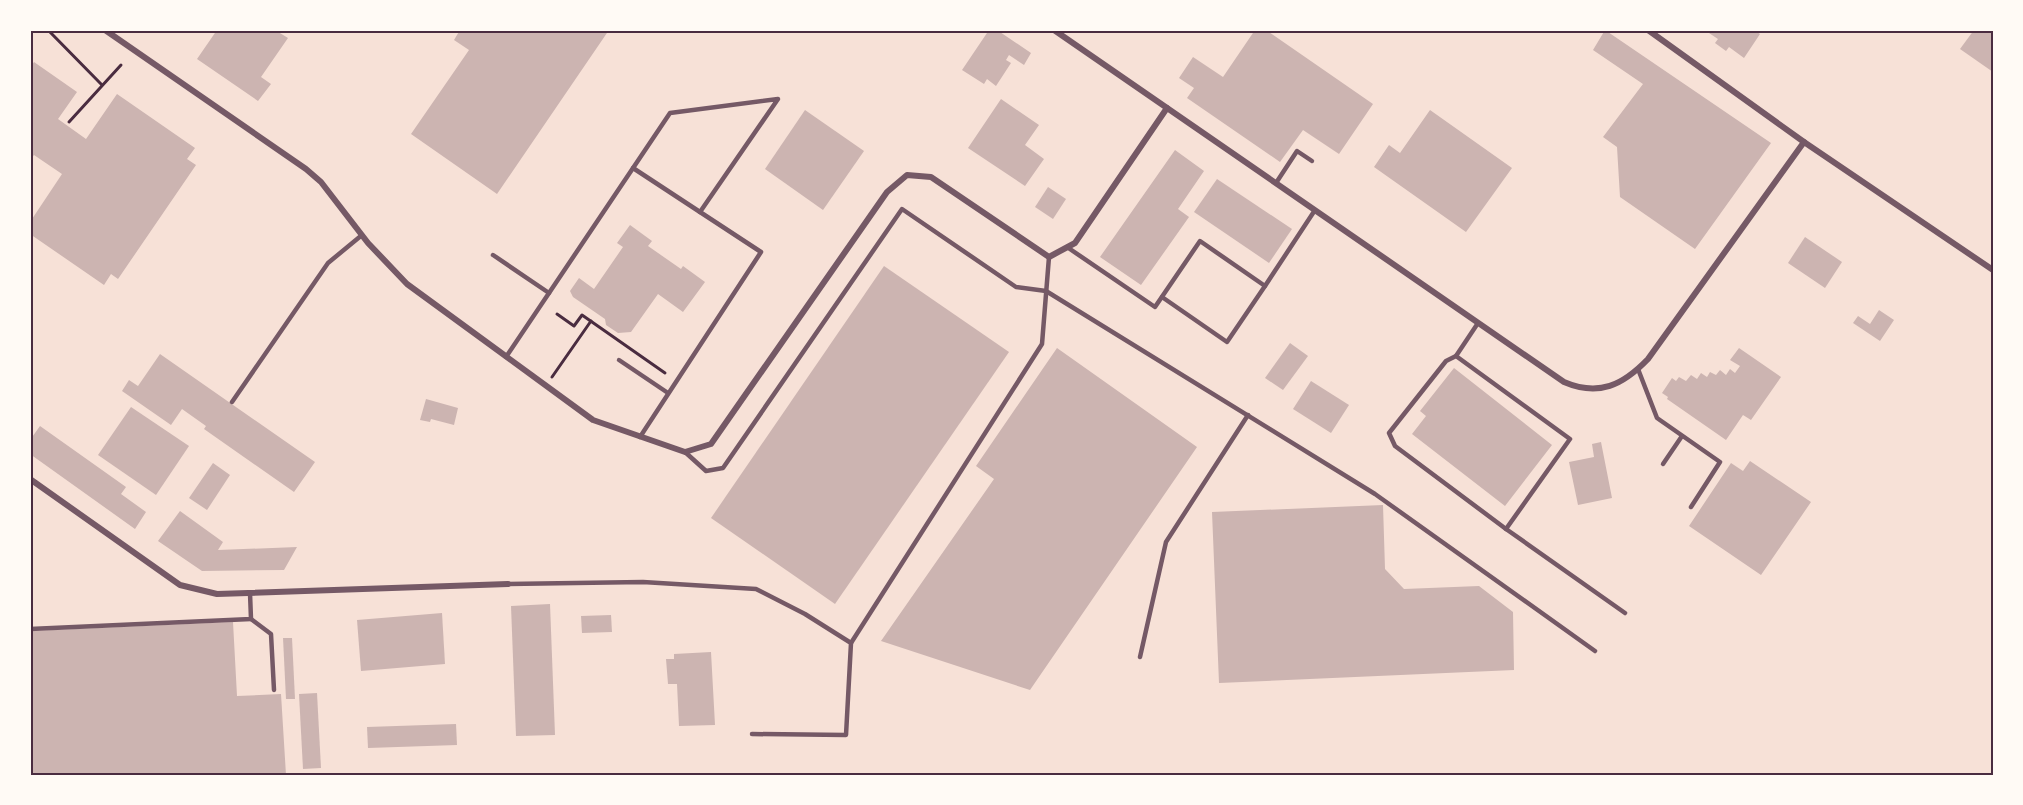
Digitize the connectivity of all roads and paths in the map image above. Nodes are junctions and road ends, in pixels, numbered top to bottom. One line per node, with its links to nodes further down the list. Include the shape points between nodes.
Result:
1 (48, 30): 6 (path)
2 (105, 30): 15 (street, via 306,169 321,182)
3 (1054, 30): 7 (street)
4 (1648, 30): 9 (street)
5 (121, 64): 6 (path)
6 (102, 85): 8 (path)
7 (1167, 108): 12 (street); 16 (street, via 1075,243)
8 (69, 122)
9 (1804, 142): 19 (street); 30 (street)
10 (1312, 161): 12 (lane, via 1297,151)
11 (633, 168): 14 (lane); 14 (lane, via 670,113 778,99); 22 (lane)
12 (1276, 183): 13 (street)
13 (1315, 210): 20 (lane); 26 (street)
14 (700, 212): 33 (lane, via 761,252)
15 (362, 235): 28 (street, via 406,284); 34 (lane, via 328,263)
16 (1067, 247): 18 (street); 23 (lane, via 1155,307)
17 (493, 255): 22 (lane)
18 (1049, 257): 21 (lane); 38 (street, via 930,177 907,175 887,192 711,444)
19 (1993, 270)
20 (1265, 286): 23 (lane, via 1200,241); 23 (lane, via 1227,342)
21 (1046, 291): 35 (lane); 38 (lane, via 1016,287 902,209 723,468 706,471); 48 (lane, via 1041,344)
22 (549, 293): 28 (lane)
23 (1162, 297)
24 (557, 315): 25 (path, via 574,326 582,315)
25 (591, 321): 31 (path); 32 (path)
26 (1478, 323): 27 (lane); 30 (street, via 1574,387 1607,388)
27 (1456, 356): 42 (lane, via 1570,439); 42 (lane, via 1446,361 1389,433 1395,446)
28 (506, 357): 32 (street)
29 (619, 360): 33 (lane)
30 (1638, 369): 36 (lane, via 1657,418)
31 (665, 373)
32 (546, 386): 37 (street, via 593,420)
33 (668, 393): 37 (lane)
34 (232, 402)
35 (1248, 416): 49 (lane, via 1375,494); 50 (lane, via 1166,542)
36 (1682, 436): 39 (lane); 41 (lane, via 1720,462)
37 (640, 437): 38 (street)
38 (685, 452)
39 (1663, 464)
40 (30, 478): 44 (street, via 180,585 217,594)
41 (1690, 507)
42 (1506, 529): 45 (lane)
43 (508, 584): 44 (street); 48 (lane, via 643,582 756,590 806,614)
44 (250, 593): 46 (lane)
45 (1625, 614)
46 (251, 619): 47 (lane); 51 (lane, via 271,634)
47 (30, 629)
48 (851, 643): 52 (lane, via 846,735)
49 (1595, 651)
50 (1140, 657)
51 (274, 690)
52 (752, 734)

